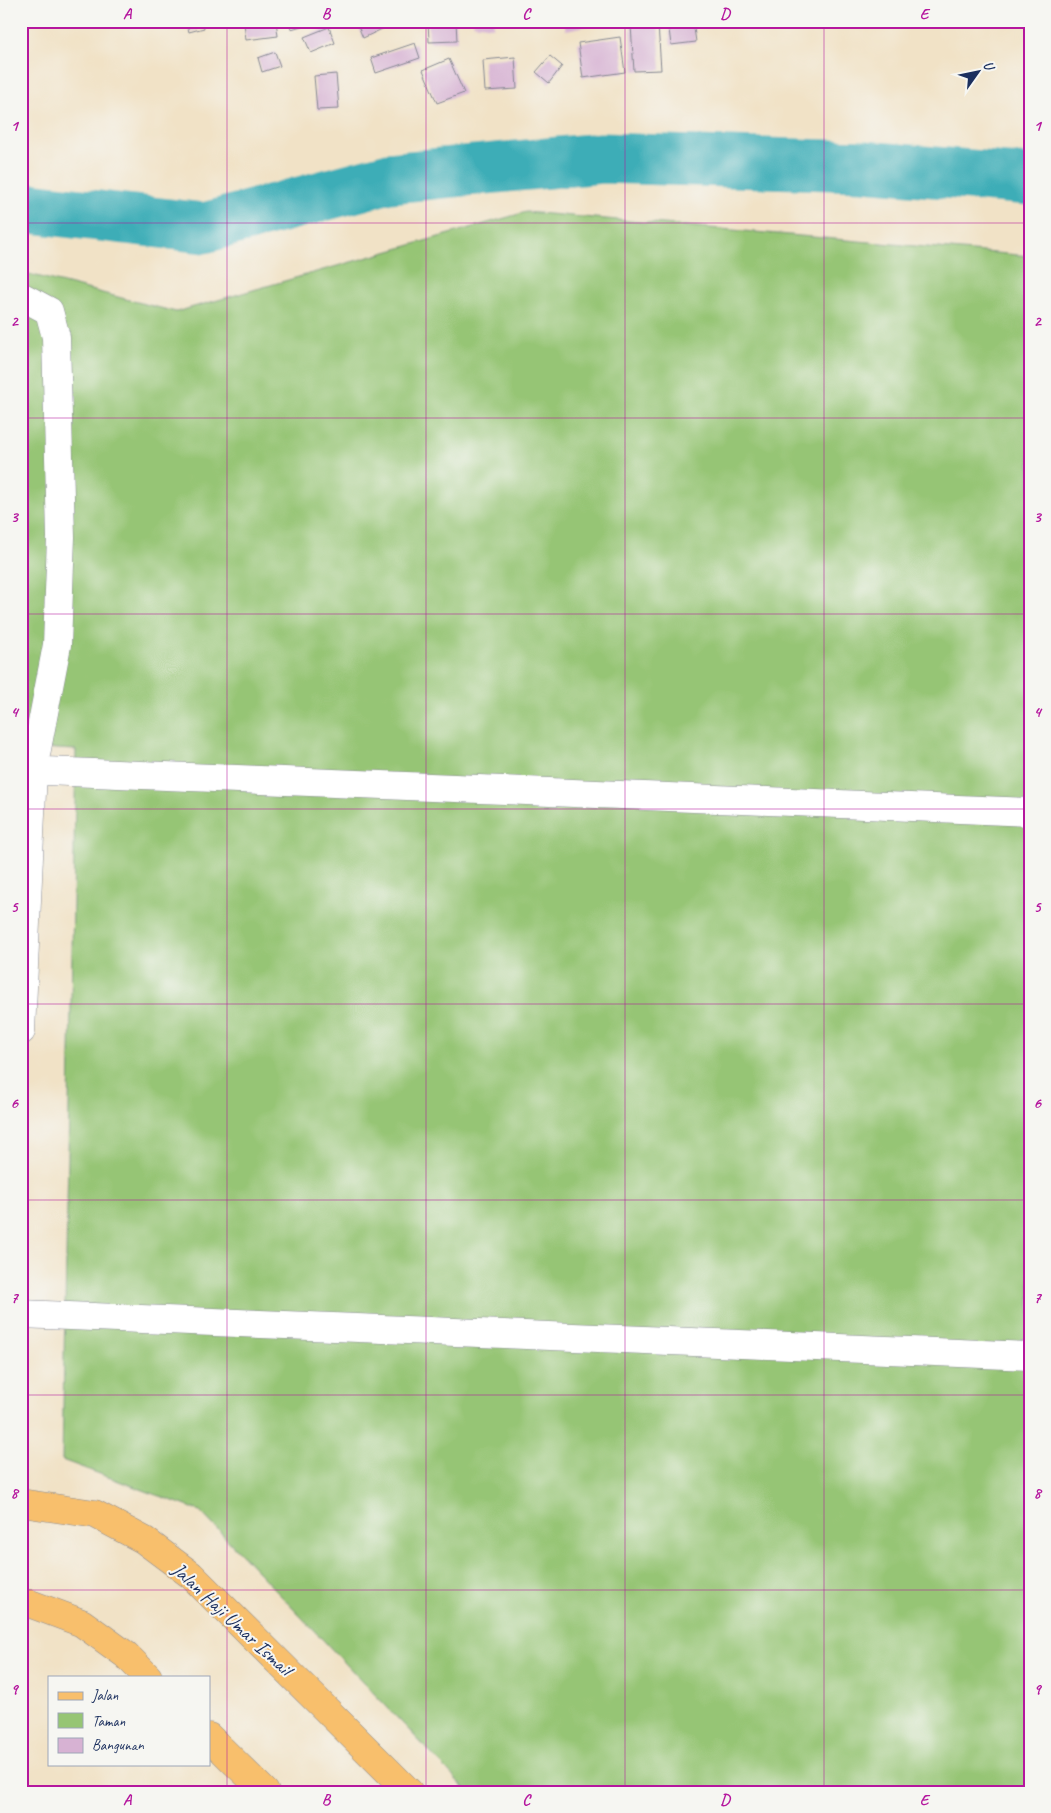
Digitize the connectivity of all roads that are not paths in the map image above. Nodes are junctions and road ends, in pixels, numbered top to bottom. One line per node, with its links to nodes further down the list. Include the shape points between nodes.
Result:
1 (21, 296): 2 (street, via 49,311 56,337 61,537 57,645)
2 (27, 770): 3 (street); 4 (street)
3 (1030, 812)
4 (21, 1031)
5 (21, 1314): 6 (street)
6 (1030, 1356)
7 (21, 1503): 12 (main road, Jalan Haji Umar Ismail, via 95,1514 144,1540 191,1575)
8 (21, 1603): 9 (main road, via 82,1623 126,1655)
9 (147, 1676)
10 (210, 1738): 11 (main road)
11 (265, 1792)
12 (409, 1792)

